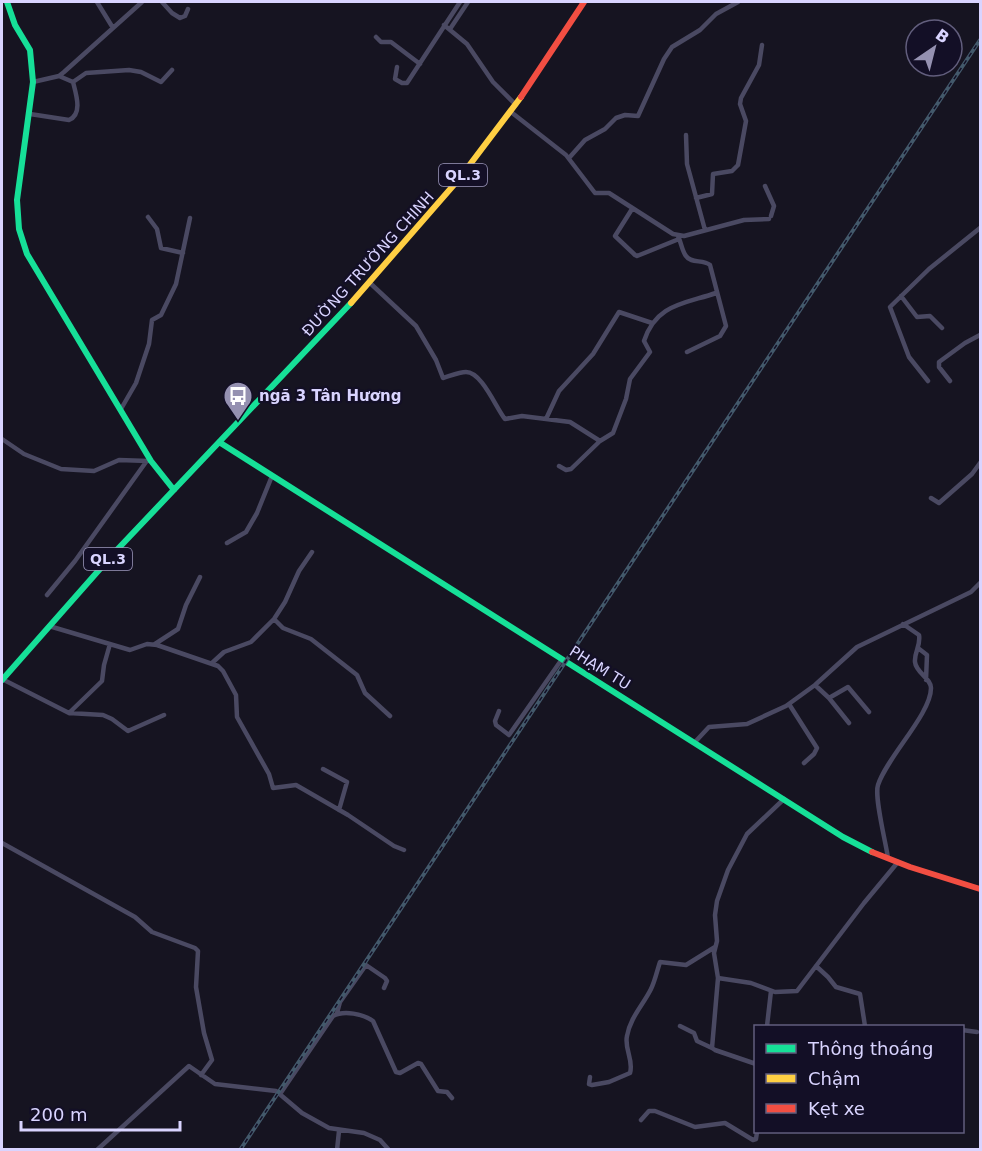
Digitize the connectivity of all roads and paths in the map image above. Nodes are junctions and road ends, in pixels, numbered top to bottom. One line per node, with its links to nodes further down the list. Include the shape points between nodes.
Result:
1 (7, 2): 18 (main road, via 30,50)
2 (97, 2): 11 (street)
3 (142, 2): 11 (street)
4 (162, 2): 9 (street, via 180,18)
5 (460, 2): 10 (street)
6 (468, 2): 10 (street)
7 (584, 2): 20 (main road, ĐƯỜNG TRƯỜNG CHINH / QL.3)
8 (738, 2): 24 (street, via 672,47 638,116 616,118 585,140)
9 (188, 9)
10 (447, 27): 14 (street); 20 (street, via 467,44 492,82)
11 (113, 28): 17 (street)
12 (376, 37): 14 (street, via 381,42 391,42)
13 (762, 45): 26 (street, via 759,65 741,98 746,121 738,165 732,171 713,174 712,194)
14 (420, 64): 15 (street, via 406,83 395,79)
15 (397, 67)
16 (172, 70): 19 (street, via 161,82 129,70 86,74)
17 (59, 76): 18 (street); 19 (street)
18 (33, 82): 22 (main road)
19 (73, 82): 22 (street, via 77,114 72,119)
20 (516, 105): 21 (main road, ĐƯỜNG TRƯỜNG CHINH / QL.3)
21 (511, 112): 24 (street); 34 (main road, ĐƯỜNG TRƯỜNG CHINH / QL.3)
22 (30, 114): 43 (main road, via 17,200 22,242)
23 (686, 135): 26 (street, via 687,164)
24 (569, 158): 27 (street, via 595,193 609,193)
25 (765, 186): 31 (street, via 774,206 770,218)
26 (696, 198): 31 (street)
27 (632, 209): 32 (street); 32 (street, via 615,236 636,256)
28 (148, 217): 33 (street, via 157,229 161,248)
29 (190, 218): 33 (street)
30 (981, 228): 36 (street)
31 (705, 230): 32 (street)
32 (679, 238): 35 (street, via 689,259 710,265)
33 (183, 253): 43 (street, via 174,289 161,315 152,320 136,383)
34 (370, 283): 44 (street, via 416,326 443,378 470,372 482,382 505,419); 47 (main road, ĐƯỜNG TRƯỜNG CHINH / QL.3)
35 (716, 293): 37 (street, via 666,310); 40 (street, via 726,326 720,336)
36 (900, 296): 38 (street, via 917,317 930,316); 41 (street, via 890,310 909,357)
37 (652, 323): 44 (street, via 619,312 592,354 559,392); 46 (street, via 644,341 649,355 630,379 613,433)
38 (942, 328)
39 (981, 335): 42 (street, via 939,362)
40 (687, 352)
41 (928, 381)
42 (950, 381)
43 (121, 410): 48 (main road)
44 (546, 419): 46 (street, via 570,422)
45 (2, 439): 48 (street, via 24,454 61,469 94,471 119,460)
46 (600, 441): 50 (street, via 571,469)
47 (219, 442): 51 (main road, PHẠM TU); 52 (main road, QL.3)
48 (148, 461): 52 (main road); 58 (street)
49 (981, 463): 53 (street, via 939,503)
50 (559, 466)
51 (272, 477): 54 (street, via 253,522 242,536); 65 (main road, PHẠM TU)
52 (174, 490): 61 (main road, QL.3)
53 (931, 498)
54 (227, 543)
55 (312, 552): 59 (street)
56 (200, 577): 63 (street, via 178,629)
57 (981, 583): 60 (street, via 971,592)
58 (47, 596)
59 (274, 619): 66 (street, via 251,642 224,652); 76 (street, via 283,628 311,639 357,675 365,693)
60 (903, 624): 64 (street, via 919,636); 69 (street, via 857,647)
61 (49, 626): 62 (street); 67 (main road, QL.3)
62 (110, 644): 63 (street, via 130,650); 74 (street, via 102,681)
63 (155, 644): 66 (street)
64 (918, 648): 68 (street, via 916,668); 68 (street, via 927,655)
65 (562, 659): 72 (street, via 509,735 496,725); 78 (main road, PHẠM TU)
66 (212, 663): 82 (street, via 223,671 236,695 237,717 273,788 296,786)
67 (2, 679): 74 (street)
68 (926, 680): 85 (street, via 931,689 924,710 877,788)
69 (815, 685): 70 (street); 71 (street)
70 (829, 698): 73 (street, via 848,687); 77 (street)
71 (789, 704): 78 (street, via 747,724 709,727); 79 (street, via 817,748)
72 (499, 711)
73 (869, 712)
74 (69, 713): 75 (street, via 103,716 128,731)
75 (164, 715)
76 (390, 716)
77 (849, 723)
78 (695, 742): 81 (main road, PHẠM TU)
79 (804, 763)
80 (322, 769): 82 (street, via 347,782)
81 (784, 799): 85 (main road, PHẠM TU, via 856,845); 88 (street, via 747,834 728,870 715,908)
82 (339, 810): 84 (street)
83 (2, 843): 101 (street, via 135,917 152,932 198,951 196,987 212,1060)
84 (404, 850)
85 (888, 858): 86 (main road, PHẠM TU)
86 (898, 862): 87 (main road, PHẠM TU); 89 (street)
87 (981, 890)
88 (715, 947): 90 (street); 102 (street, via 686,965 660,962 627,1033 630,1073 592,1085)
89 (816, 966): 92 (street, via 797,991); 95 (street, via 836,987 860,994)
90 (718, 978): 92 (street, via 751,983); 99 (street)
91 (384, 988): 93 (street, via 385,978 366,965 340,1002)
92 (771, 991): 94 (street)
93 (337, 1014): 103 (street); 104 (street, via 354,1014 373,1021 396,1072 421,1064 438,1091 447,1092)
94 (767, 1025)
95 (865, 1025)
96 (680, 1026): 99 (street, via 694,1033 697,1041)
97 (964, 1030): 98 (street)
98 (977, 1032)
99 (712, 1047): 100 (street)
100 (754, 1063)
101 (201, 1075): 103 (street, via 219,1085); 108 (street, via 186,1067)
102 (590, 1077)
103 (280, 1094): 106 (street, via 302,1113)
104 (452, 1098)
105 (641, 1120): 107 (street, via 649,1111 655,1111 695,1127 725,1123 753,1140)
106 (339, 1131): 109 (street); 110 (street, via 364,1133)
107 (757, 1133)
108 (97, 1149)
109 (337, 1149)
110 (389, 1149)

